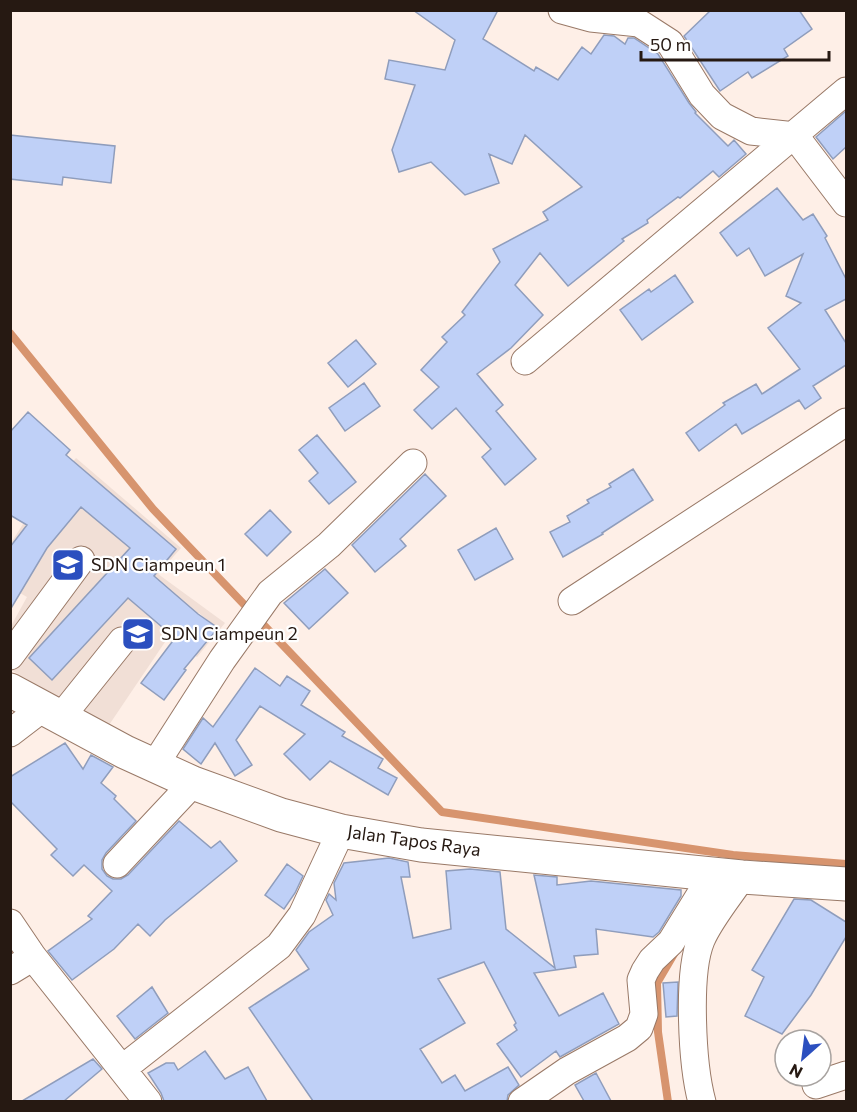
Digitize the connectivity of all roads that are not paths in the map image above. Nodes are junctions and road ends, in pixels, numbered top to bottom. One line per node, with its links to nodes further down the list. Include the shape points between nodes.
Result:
1 (562, 10): 3 (street, via 591,18 639,23 670,43 702,95 722,116 752,131)
2 (846, 91): 3 (street)
3 (795, 136): 4 (street); 5 (street)
4 (846, 203)
5 (525, 361)
6 (846, 422): 9 (street)
7 (413, 463): 15 (street, via 328,545 270,593)
8 (81, 560): 11 (street)
9 (572, 601)
10 (122, 641): 13 (street)
11 (10, 656)
12 (10, 690): 13 (main road, Jalan Tapos Raya)
13 (53, 712): 14 (street); 15 (main road, Jalan Tapos Raya)
14 (10, 733)
15 (154, 766): 16 (main road, Jalan Tapos Raya)
16 (193, 783): 17 (main road, Jalan Tapos Raya, via 281,815); 18 (street)
17 (341, 831): 19 (main road, Jalan Tapos Raya, via 421,845); 24 (street, via 302,915 279,945)
18 (117, 864)
19 (727, 876): 20 (main road, Jalan Tapos Raya); 26 (street, via 645,971 641,980 644,1014 639,1028); 27 (street, via 696,953 693,1010 696,1083)
20 (846, 884)
21 (10, 923): 22 (street)
22 (33, 957): 23 (street); 24 (street)
23 (10, 971)
24 (122, 1069): 25 (street)
25 (148, 1101)
26 (522, 1101)
27 (702, 1101)

